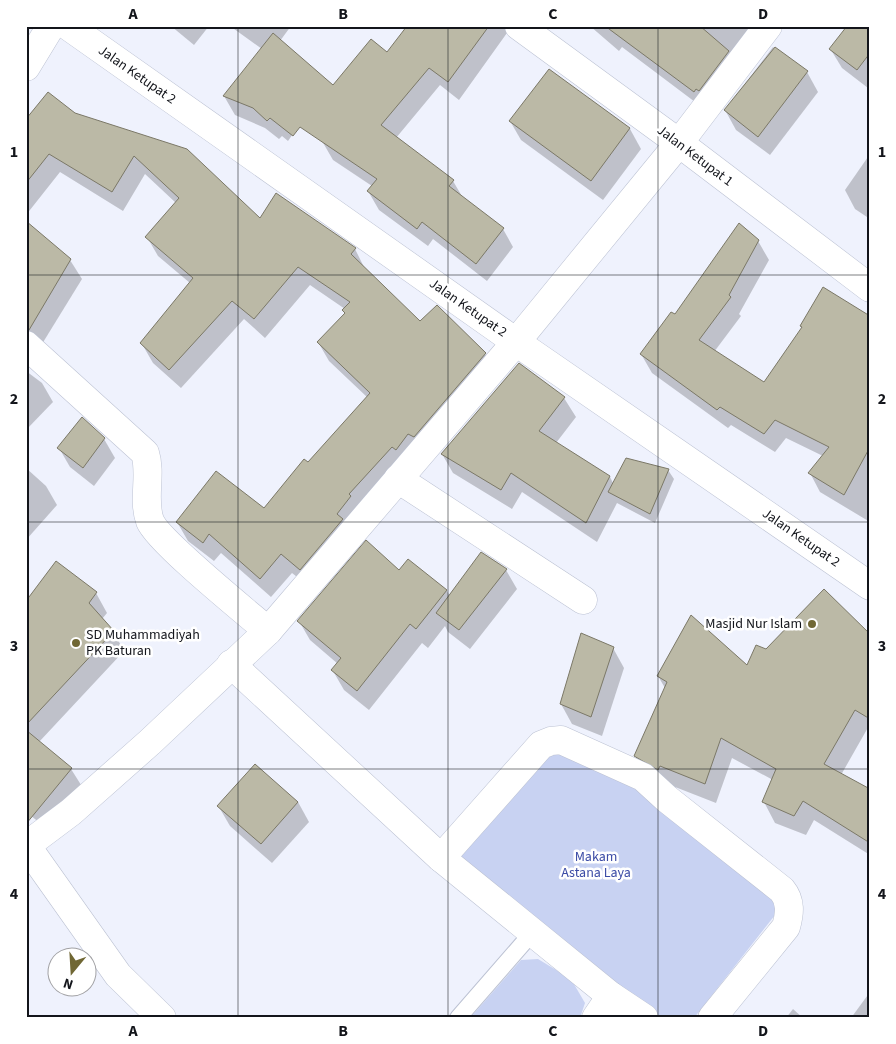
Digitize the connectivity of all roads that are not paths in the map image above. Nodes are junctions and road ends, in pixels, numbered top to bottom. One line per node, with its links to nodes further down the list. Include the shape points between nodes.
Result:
1 (51, 26): 5 (street)
2 (68, 26): 8 (street, Jalan Ketupat 2)
3 (519, 26): 6 (street, Jalan Ketupat 1)
4 (768, 26): 6 (street)
5 (26, 67)
6 (679, 144): 7 (street, Jalan Ketupat 1); 8 (street)
7 (870, 288)
8 (516, 342): 10 (street); 11 (street, Jalan Ketupat 2)
9 (26, 345): 13 (street, via 145,453 149,465 147,506 155,531)
10 (398, 479): 12 (street); 13 (street)
11 (870, 586)
12 (583, 600)
13 (268, 631): 14 (street)
14 (231, 664): 15 (street, via 71,812); 16 (street)
15 (26, 845): 19 (street, via 118,975)
16 (441, 858): 17 (street); 23 (street, via 541,745 561,740 642,777 782,890 788,901 790,909 786,927)
17 (532, 933): 18 (street); 20 (lane)
18 (611, 996): 21 (street); 22 (street)
19 (162, 1018)
20 (458, 1018)
21 (596, 1018)
22 (644, 1018)
23 (712, 1018)

